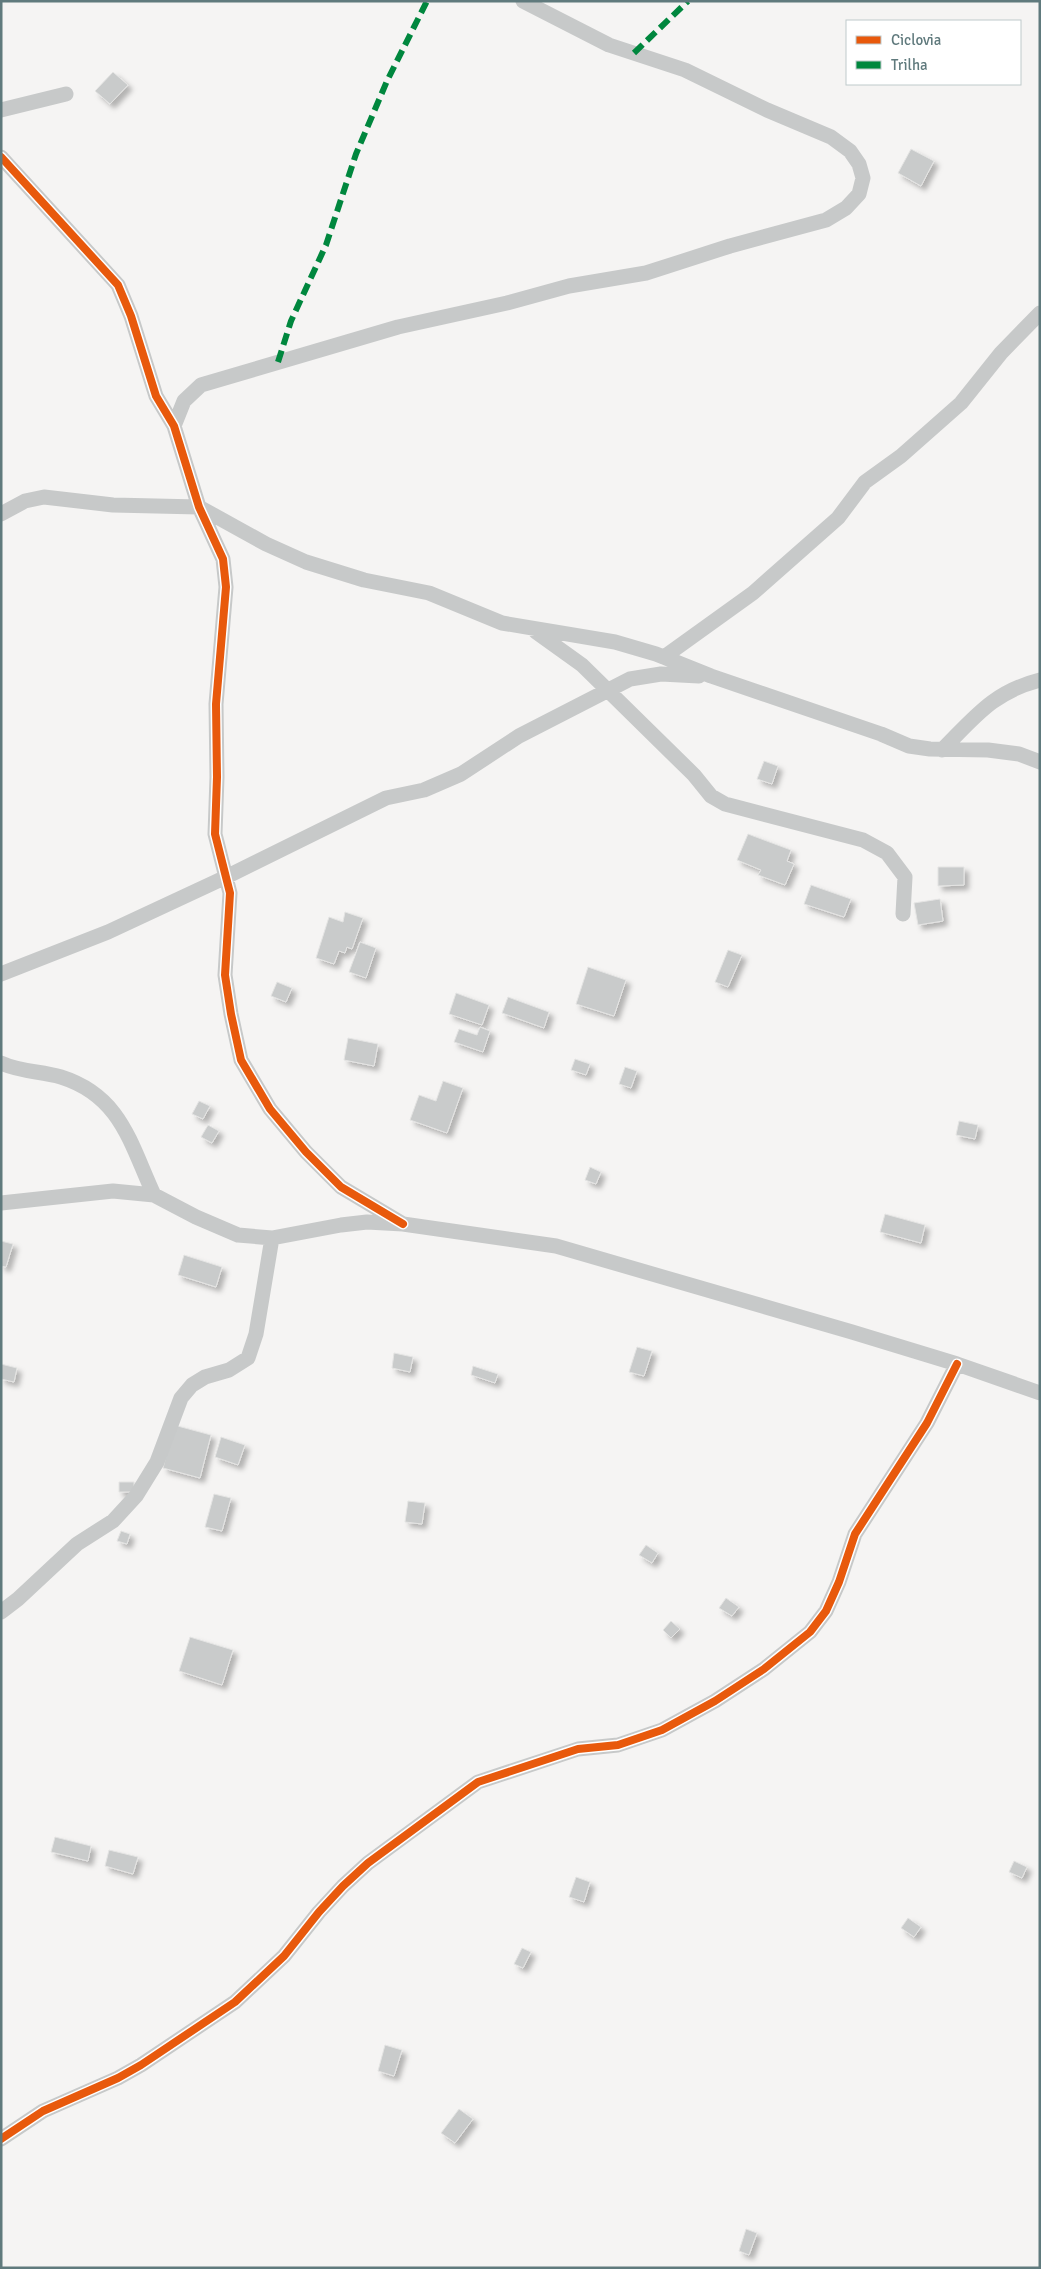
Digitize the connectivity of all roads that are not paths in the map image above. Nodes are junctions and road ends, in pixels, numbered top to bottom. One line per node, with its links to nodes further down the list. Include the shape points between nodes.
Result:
1 (523, 1): 6 (street, via 609,45 685,70 831,137 850,151 858,164 863,178 859,194 846,208 826,220 730,246 646,274 569,286 398,327 201,385 184,401)
2 (66, 94): 3 (street)
3 (1, 110)
4 (1, 157): 6 (street, via 118,285 156,396)
5 (1040, 313): 10 (street, via 1001,353 961,403 901,456 865,482 838,518 752,593)
6 (174, 426): 7 (street)
7 (199, 507): 8 (street, via 113,505 44,497 25,501); 9 (street, via 306,562 364,580 429,593 502,623); 16 (street, via 223,559 226,587 216,704 215,834)
8 (1, 514)
9 (533, 629): 10 (street, via 615,642); 13 (street, via 582,665)
10 (664, 657): 11 (street)
11 (711, 676): 13 (street, via 661,674 630,679); 14 (street, via 909,746)
12 (1040, 680): 14 (street, via 1009,690 992,700)
13 (608, 690): 16 (street, via 519,736 461,774 424,790 386,798); 17 (street, via 711,796 725,804 862,840 887,853 905,877)
14 (942, 750): 15 (street, via 988,750 1018,754)
15 (1040, 762)
16 (226, 878): 18 (street, via 108,932); 22 (street, via 230,893 225,975 241,1060 270,1109 306,1152 341,1187)
17 (903, 914)
18 (1, 974)
19 (1, 1063): 20 (street, via 81,1084 101,1097 117,1116)
20 (154, 1195): 21 (street, via 113,1191); 23 (street, via 196,1218 238,1235)
21 (1, 1203)
22 (403, 1224): 23 (street, via 367,1222); 24 (street, via 556,1246)
23 (272, 1238): 26 (street, via 256,1334 248,1358 192,1385 181,1398 157,1462 136,1496 113,1521 77,1544)
24 (957, 1364): 25 (street); 27 (street, via 927,1423 855,1534 826,1611 810,1632 764,1669 662,1730 618,1745 578,1749 478,1782 368,1863 319,1912 284,1956 235,2002 141,2065 42,2111)
25 (1040, 1393)
26 (1, 1612)
27 (1, 2139)

